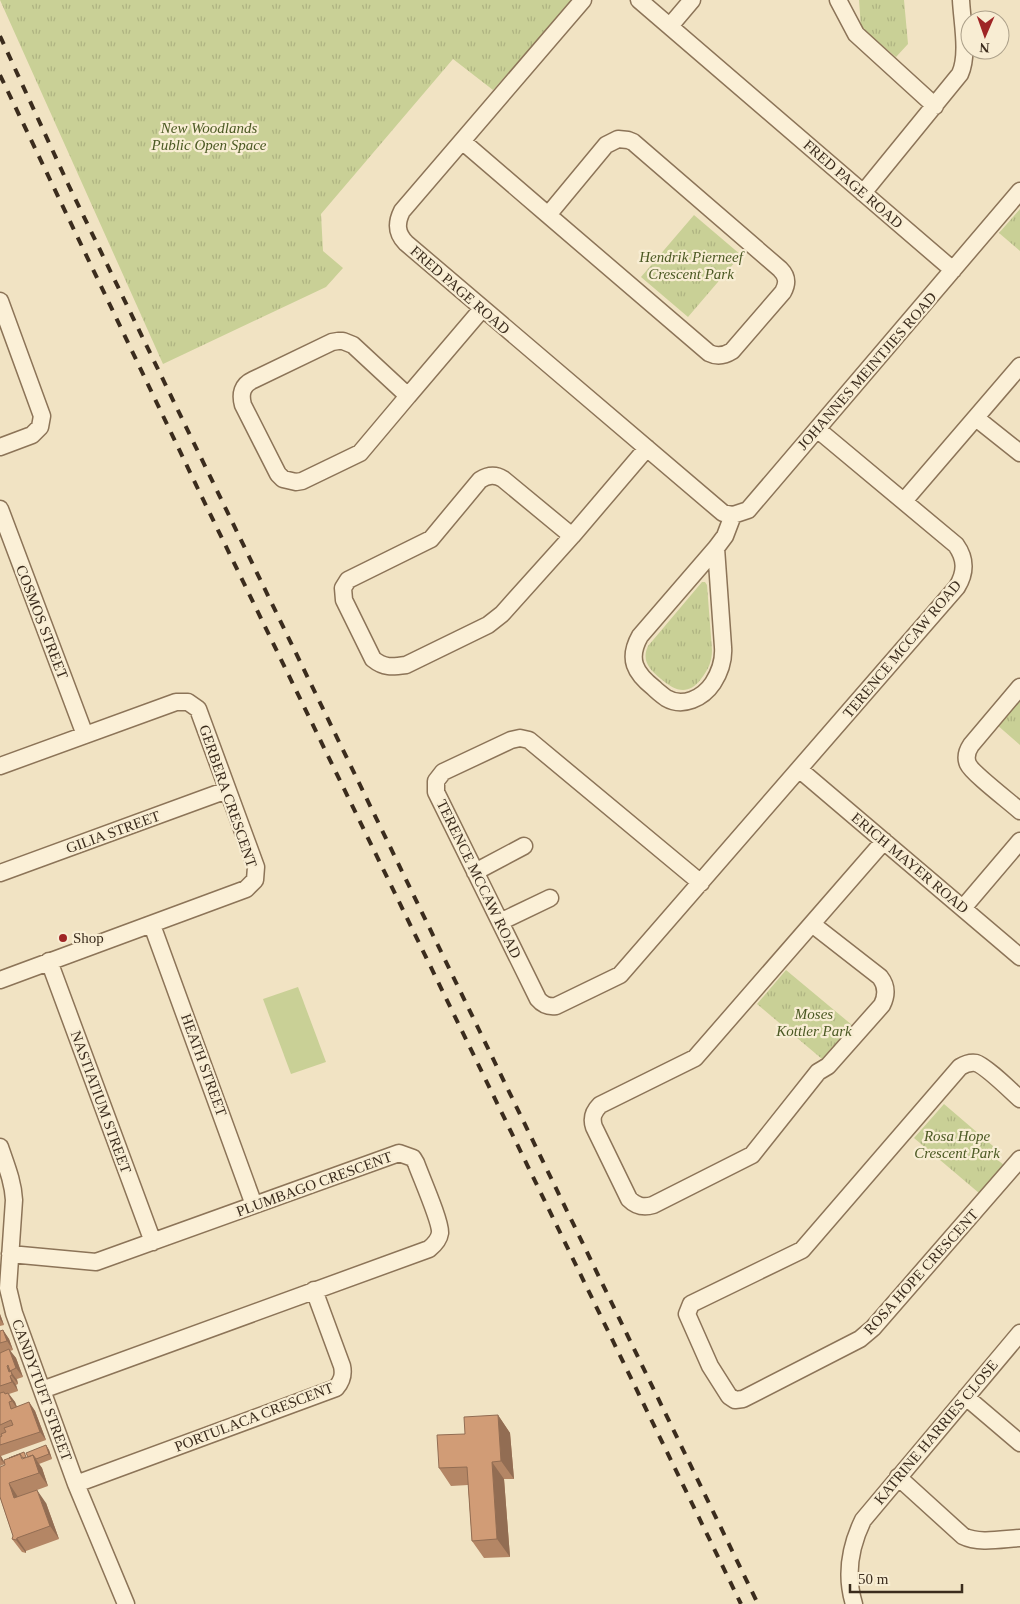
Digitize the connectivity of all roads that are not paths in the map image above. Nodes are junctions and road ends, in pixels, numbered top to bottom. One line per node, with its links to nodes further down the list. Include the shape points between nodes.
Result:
1 (583, 0): 8 (street, FRED PAGE ROAD)
2 (639, 0): 6 (street, FRED PAGE ROAD)
3 (692, 0): 6 (street)
4 (838, 0): 7 (street, via 856,34)
5 (961, 0): 7 (street, via 963,68)
6 (670, 26): 10 (street, FRED PAGE ROAD)
7 (936, 106): 10 (street)
8 (462, 142): 11 (street); 14 (street, FRED PAGE ROAD, via 402,211 397,223 402,239)
9 (1020, 191): 12 (street, JOHANNES MEINTJIES ROAD)
10 (863, 193): 12 (street, FRED PAGE ROAD)
11 (548, 215): 11 (street, via 606,145 618,139 628,140 780,268 786,279 785,288 732,351 723,356 713,355)
12 (953, 270): 19 (street, JOHANNES MEINTJIES ROAD)
13 (0, 301): 15 (street)
14 (482, 309): 17 (street); 21 (street, FRED PAGE ROAD)
15 (6, 339): 20 (street, via 42,416 40,427 32,435)
16 (1020, 366): 18 (street)
17 (408, 396): 17 (street, via 353,345 343,341 332,342 248,382 241,395 278,474 289,482 302,481 360,453)
18 (976, 418): 22 (street); 23 (street)
19 (817, 429): 23 (street, TERENCE MCCAW ROAD); 25 (street, JOHANNES MEINTJIES ROAD, via 748,510)
20 (0, 447)
21 (647, 448): 25 (street, FRED PAGE ROAD, via 718,510); 26 (street)
22 (1020, 453)
23 (904, 501): 31 (street, TERENCE MCCAW ROAD, via 956,545 963,558 961,580)
24 (0, 509): 29 (street, COSMOS STREET)
25 (734, 515): 27 (street)
26 (572, 536): 26 (street, via 496,619 406,665 381,666 373,659 344,600 343,588 348,580 431,539 480,480 488,476 503,479)
27 (716, 548): 27 (street, via 723,662 704,694 686,702 672,701 642,679 635,666 634,651 640,636)
28 (1020, 687): 33 (street, via 971,745 966,759 971,769)
29 (85, 735): 30 (street, GERBERA CRESCENT); 32 (street, GERBERA CRESCENT, via 176,702 188,702 198,710)
30 (0, 766)
31 (800, 770): 34 (street, ERICH MAYER ROAD); 39 (street, TERENCE MCCAW ROAD)
32 (227, 790): 38 (street, GILIA STREET); 44 (street, GERBERA CRESCENT, via 256,867 255,880 246,889)
33 (1020, 811)
34 (884, 841): 41 (street, ERICH MAYER ROAD); 43 (street)
35 (1020, 841): 41 (street)
36 (524, 846): 37 (street)
37 (475, 872): 39 (street, TERENCE MCCAW ROAD, via 436,792 436,781 442,772 520,738 533,742); 42 (street, TERENCE MCCAW ROAD)
38 (0, 874)
39 (701, 883): 42 (street, TERENCE MCCAW ROAD, via 620,975 556,1006 544,1005 538,999)
40 (550, 898): 42 (street)
41 (963, 908): 45 (street, ERICH MAYER ROAD)
42 (500, 922)
43 (812, 924): 43 (street, via 880,977 886,988 882,1005 828,1066 818,1072 752,1156 653,1205 634,1203 629,1199 594,1127 592,1118 596,1109 695,1058)
44 (152, 925): 46 (street, GERBERA CRESCENT); 51 (street, HEATH STREET)
45 (1020, 957)
46 (49, 961): 47 (street, GERBERA CRESCENT); 52 (street, NASTIATIUM STREET)
47 (0, 980)
48 (1020, 1099): 50 (street, ROSA HOPE CRESCENT, via 982,1066 964,1064 802,1250 691,1304 687,1314 710,1366 729,1396 735,1400 743,1399 860,1340)
49 (0, 1147): 53 (street, CANDYTUFT STREET, via 13,1189)
50 (1020, 1159)
51 (254, 1205): 52 (street, PLUMBAGO CRESCENT); 54 (street, PLUMBAGO CRESCENT, via 399,1153 413,1158 439,1225 435,1244 429,1249)
52 (153, 1242): 53 (street, PLUMBAGO CRESCENT, via 96,1262)
53 (10, 1254): 56 (street, CANDYTUFT STREET, via 10,1299)
54 (314, 1290): 56 (street, PLUMBAGO CRESCENT); 60 (street, PORTULACA CRESCENT, via 342,1366 342,1378 336,1388)
55 (1020, 1332): 57 (street, KATRINE HARRIES CLOSE)
56 (42, 1390): 60 (street, CANDYTUFT STREET)
57 (966, 1397): 58 (street); 59 (street, KATRINE HARRIES CLOSE)
58 (1020, 1443)
59 (898, 1477): 61 (street, via 968,1539); 63 (street, KATRINE HARRIES CLOSE, via 857,1532 849,1568)
60 (76, 1484): 62 (street, CANDYTUFT STREET)
61 (1020, 1538)
62 (126, 1604)
63 (854, 1604)

